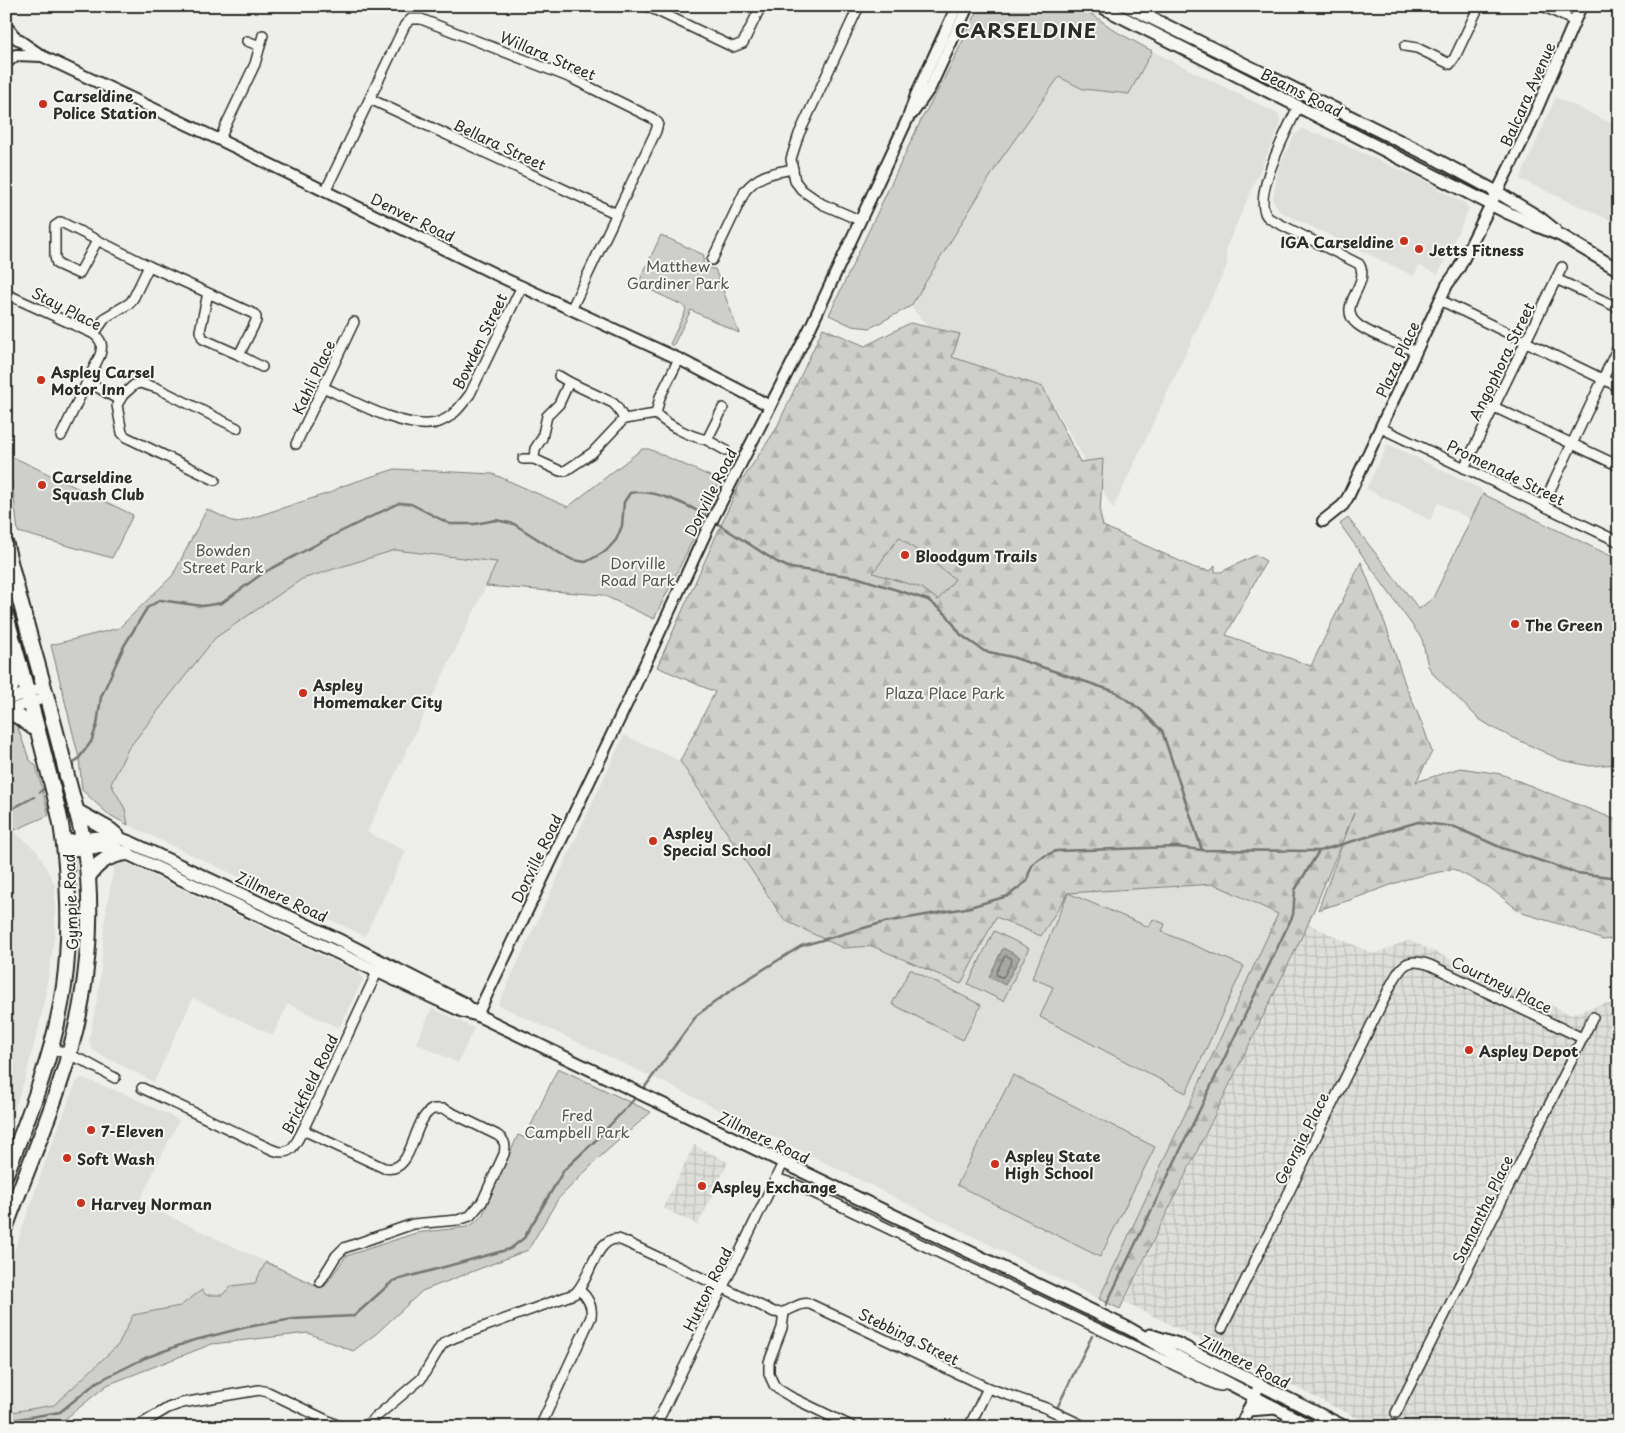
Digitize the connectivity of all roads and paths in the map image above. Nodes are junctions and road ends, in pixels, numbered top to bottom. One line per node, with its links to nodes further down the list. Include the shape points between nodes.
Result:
1 (648, 6): 2 (street, via 733,47 743,43)
2 (761, 6)
3 (859, 6): 23 (street, via 799,134 791,159)
4 (957, 6): 21 (street, Dorville Road)
5 (968, 6): 21 (street, Dorville Road, via 930,88)
6 (1100, 6): 20 (main road, Beams Road)
7 (1127, 6): 25 (main road, Beams Road)
8 (1479, 6): 16 (street, via 1450,64 1417,48)
9 (1543, 6): 11 (street)
10 (1581, 6): 11 (street, Balcara Avenue)
11 (1574, 22): 25 (street, Balcara Avenue, via 1541,104)
12 (6, 26): 17 (street, Denver Road, via 16,38)
13 (263, 35): 15 (street)
14 (247, 41): 15 (street)
15 (260, 46): 22 (street)
16 (1405, 46)
17 (42, 56): 18 (street, Denver Road, via 16,55); 22 (street, Denver Road)
18 (6, 63)
19 (370, 99): 24 (street, Willara Street); 27 (street, Bellara Street); 27 (street, Willara Street, via 405,25 411,19 421,19 571,78 658,123)
20 (1298, 107): 26 (main road, Beams Road); 46 (street, via 1272,162 1264,213 1360,264 1362,278 1350,305 1352,319 1360,326)
21 (908, 118): 28 (street, Dorville Road)
22 (220, 140): 24 (street, Denver Road)
23 (793, 169): 28 (street, via 795,181 802,190 822,204); 31 (street, via 753,181)
24 (325, 192): 36 (street, Denver Road)
25 (1498, 192): 26 (street); 29 (main road, Beams Road)
26 (1491, 204): 29 (main road, Beams Road); 39 (street, Plaza Place)
27 (617, 214): 41 (street, Willara Street)
28 (859, 220): 57 (street, Dorville Road)
29 (1562, 236): 34 (main road, Beams Road)
30 (97, 241): 30 (street, via 60,222 55,229 57,264 79,274); 32 (street)
31 (712, 260)
32 (149, 266): 37 (street); 43 (street, via 130,303 106,317)
33 (1562, 267): 35 (street, Angophora Street)
34 (1619, 270)
35 (1556, 279): 40 (street); 44 (street, Angophora Street)
36 (522, 286): 41 (street, Denver Road); 54 (street, Bowden Street, via 470,394 450,417 438,423 404,422)
37 (208, 293): 47 (street, via 201,336); 47 (street, via 256,317)
38 (6, 294): 43 (street, Stay Place)
39 (1440, 300): 44 (street); 46 (street, Plaza Place)
40 (1619, 308)
41 (571, 310): 48 (street, Denver Road)
42 (354, 322): 54 (street, Kahli Place)
43 (94, 334): 52 (street, Stay Place, via 102,346)
44 (1525, 343): 51 (street); 58 (street, Angophora Street)
45 (1619, 345): 51 (street)
46 (1416, 352): 63 (street, Plaza Place)
47 (239, 355): 49 (street)
48 (679, 359): 57 (street, Denver Road); 60 (street)
49 (262, 367)
50 (559, 376): 53 (street)
51 (1602, 380): 55 (street); 67 (street)
52 (87, 381): 56 (street); 64 (street, Stay Place)
53 (569, 382): 61 (street, via 613,403); 70 (street, via 559,404 547,416)
54 (323, 387): 66 (street, Kahli Place)
55 (1619, 388)
56 (119, 400): 62 (street, via 140,383 157,388); 73 (street, via 118,413 122,433 126,437)
57 (770, 406): 93 (street, Dorville Road, via 706,532)
58 (1494, 406): 67 (street); 72 (street, Angophora Street)
59 (723, 408): 65 (street)
60 (656, 414): 61 (street); 65 (street, via 697,438)
61 (624, 420): 70 (street, via 592,453 565,471)
62 (237, 428)
63 (1381, 428): 72 (street, Promenade Street); 75 (street, Plaza Place, via 1348,497)
64 (62, 436)
65 (707, 440): 68 (street)
66 (296, 444)
67 (1572, 444): 71 (street); 74 (street)
68 (725, 450)
69 (523, 459): 70 (street)
70 (534, 459)
71 (1619, 466)
72 (1464, 468): 74 (street, Promenade Street)
73 (215, 480)
74 (1543, 505): 76 (street, Promenade Street)
75 (1324, 521)
76 (1619, 542)
77 (6, 545): 80 (highway, Gympie Road)
78 (6, 615): 79 (highway, Gympie Road)
79 (20, 665): 81 (highway, Gympie Road); 82 (highway)
80 (45, 692): 81 (street); 85 (highway, Gympie Road)
81 (29, 698): 82 (street); 83 (street); 84 (highway, Gympie Road)
82 (6, 700)
83 (6, 711): 84 (highway)
84 (38, 731): 88 (highway, Gympie Road)
85 (76, 811): 86 (highway); 87 (highway, Gympie Road)
86 (118, 837): 87 (main road, Zillmere Road, via 99,836); 92 (main road, Zillmere Road, via 187,868)
87 (84, 844): 88 (main road, Zillmere Road); 89 (main road, Zillmere Road, via 108,846); 90 (highway, Gympie Road)
88 (64, 846): 96 (highway, Gympie Road, via 67,958)
89 (127, 853): 90 (highway, via 106,859); 92 (main road, Zillmere Road)
90 (88, 877): 97 (highway, Gympie Road, via 87,961)
91 (1409, 962): 95 (street, Courtney Place, via 1430,965); 112 (street, Georgia Place, via 1391,985)
92 (380, 966): 93 (main road, Zillmere Road, via 465,1004); 100 (street, Brickfield Road)
93 (477, 1015): 101 (main road, Zillmere Road)
94 (1593, 1018): 95 (street, Samantha Place)
95 (1582, 1038): 119 (street, Samantha Place)
96 (52, 1048): 97 (street); 102 (highway, Gympie Road)
97 (68, 1055): 98 (street); 104 (highway, Gympie Road)
98 (115, 1078)
99 (142, 1088): 100 (street, Brickfield Road, via 278,1152 294,1147)
100 (303, 1130): 105 (street, via 391,1169 402,1164 425,1116 433,1108 444,1109 498,1135 505,1145 482,1202 470,1216 406,1226 344,1248)
101 (783, 1163): 103 (street, Hutton Road); 106 (main road, Zillmere Road)
102 (6, 1174)
103 (776, 1178): 107 (street, Hutton Road); 109 (street, Zillmere Road, via 799,1186)
104 (6, 1226)
105 (320, 1282)
106 (1039, 1284): 109 (street); 111 (main road, Zillmere Road)
107 (723, 1288): 108 (street, via 617,1239 602,1247); 110 (street, via 770,1311); 124 (street, Hutton Road)
108 (579, 1290): 122 (street, via 568,1297 445,1342 421,1379); 123 (street, via 588,1299 591,1317)
109 (1032, 1298): 113 (street, Zillmere Road, via 1216,1385)
110 (784, 1313): 115 (street, Stebbing Street, via 802,1303 810,1304); 125 (street, via 769,1362 769,1374 774,1385 791,1397)
111 (1130, 1328): 113 (main road, Zillmere Road, via 1172,1354); 114 (main road, Zillmere Road, via 1178,1344)
112 (1222, 1328)
113 (1230, 1383): 116 (main road, Zillmere Road)
114 (1260, 1384): 116 (street); 130 (main road, Zillmere Road)
115 (988, 1388): 126 (street); 127 (street, Stebbing Street, via 1046,1408)
116 (1254, 1397): 117 (main road, Zillmere Road); 118 (street)
117 (1276, 1408): 118 (main road); 129 (main road, Zillmere Road)
118 (1248, 1410): 128 (street)
119 (1396, 1413)
120 (136, 1427): 121 (street, via 182,1403 258,1390)
121 (341, 1427)
122 (364, 1427)
123 (540, 1427)
124 (655, 1427)
125 (853, 1427)
126 (969, 1427)
127 (1086, 1427)
128 (1240, 1427)
129 (1312, 1427)
130 (1344, 1427)

